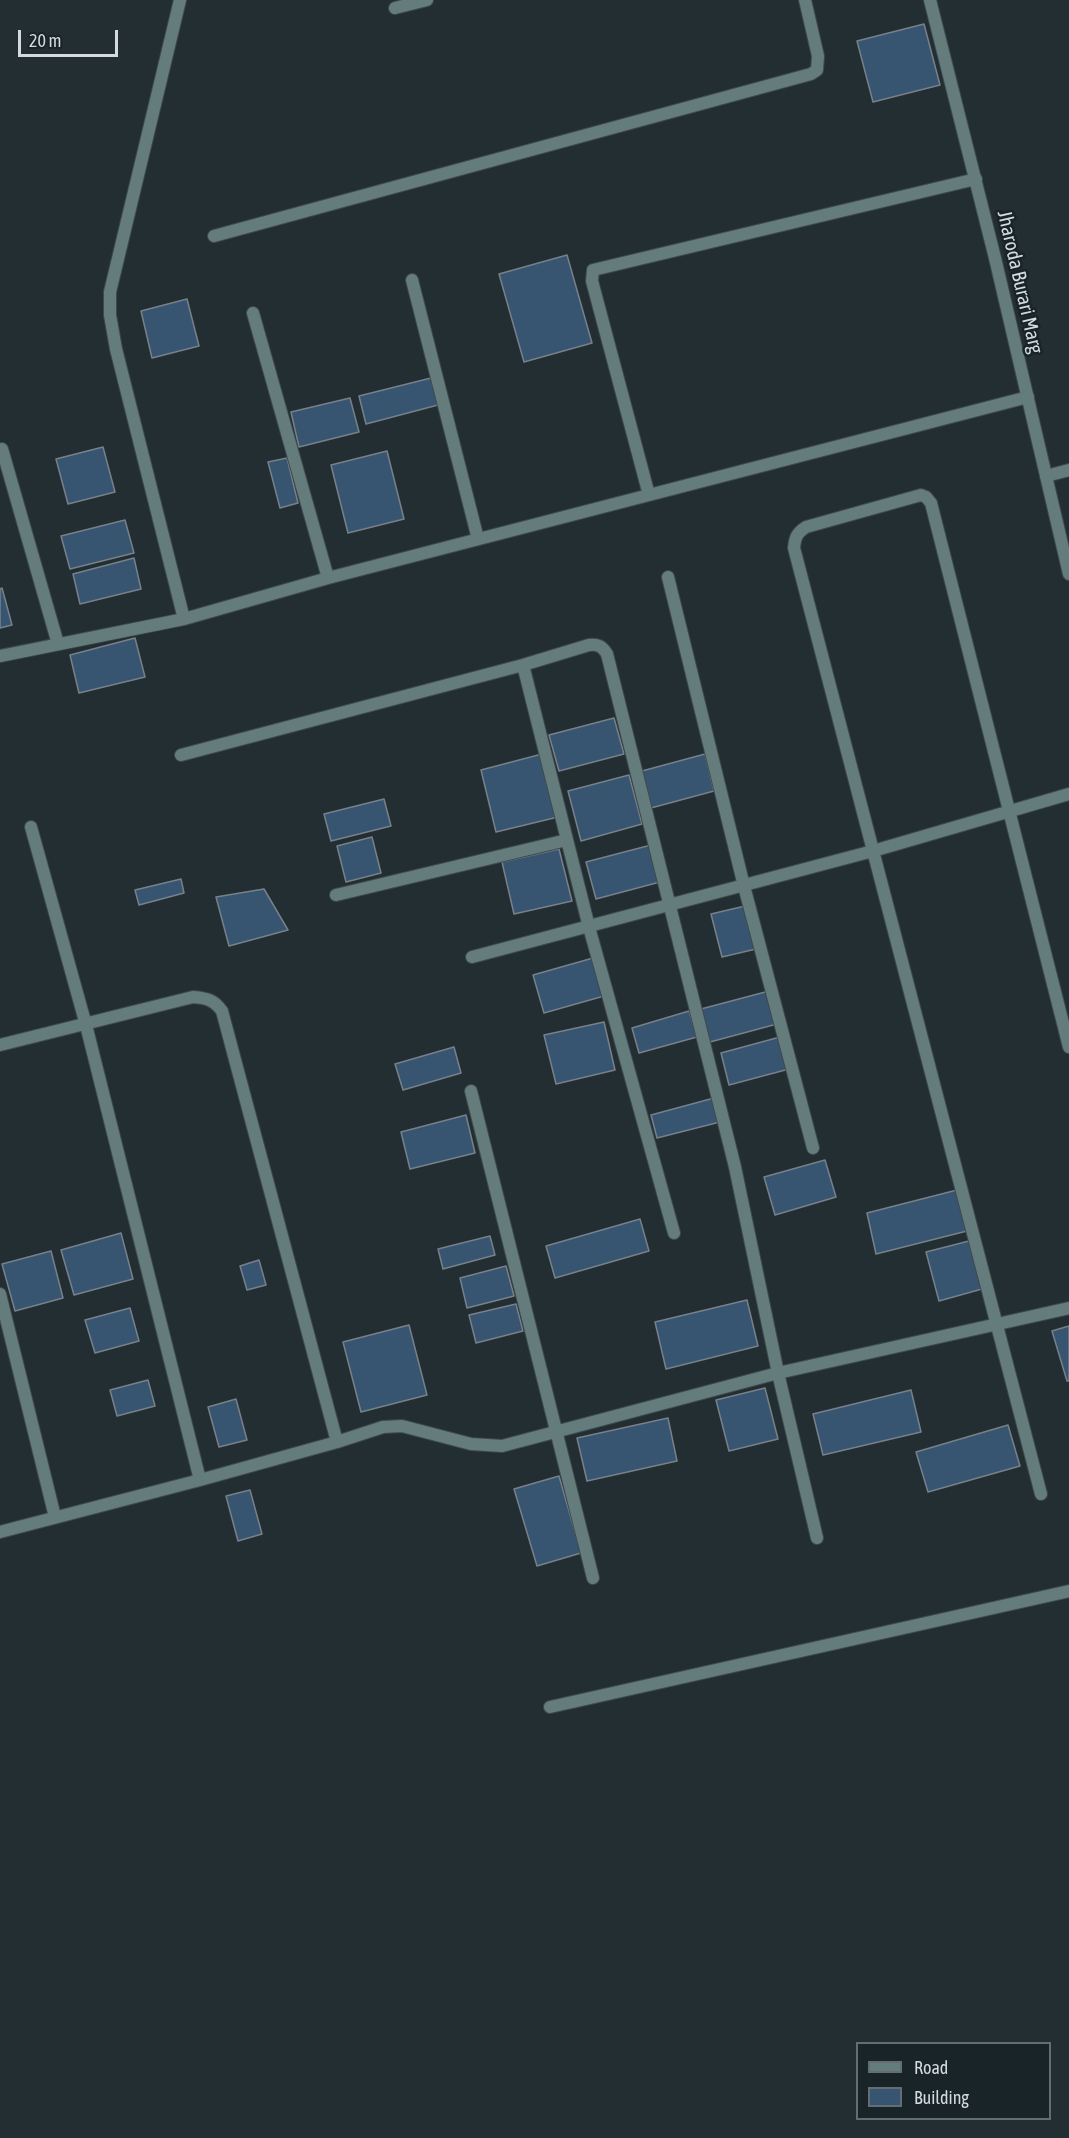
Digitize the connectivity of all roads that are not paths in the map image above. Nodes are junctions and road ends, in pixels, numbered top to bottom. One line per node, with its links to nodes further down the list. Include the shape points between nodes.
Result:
1 (180, 0): 19 (street, via 110,292 110,315)
2 (427, 0): 5 (street)
3 (805, 0): 7 (street, via 819,64 811,74)
4 (930, 0): 6 (street, Jharoda Burari Marg)
5 (395, 9)
6 (976, 179): 10 (street, Jharoda Burari Marg); 14 (street, via 593,270 592,280)
7 (214, 237)
8 (412, 280): 15 (street)
9 (253, 314): 17 (street)
10 (1028, 397): 13 (street, Jharoda Burari Marg); 14 (street)
11 (2, 449): 20 (street)
12 (1069, 470): 13 (street)
13 (1046, 476): 16 (street, Jharoda Burari Marg)
14 (649, 495): 15 (street)
15 (478, 539): 17 (street)
16 (1069, 574)
17 (328, 578): 19 (street)
18 (668, 578): 29 (street)
19 (184, 619): 20 (street)
20 (58, 644): 21 (street)
21 (0, 656)
22 (523, 665): 23 (street); 27 (street); 31 (street, via 596,644 607,654)
23 (181, 755)
24 (1069, 794): 25 (street)
25 (1008, 812): 28 (street); 28 (street, via 931,503 921,495 806,527 798,532 794,548); 36 (street)
26 (31, 827): 34 (street)
27 (567, 840): 30 (street); 32 (street)
28 (873, 851): 29 (street); 42 (street)
29 (744, 886): 31 (street); 38 (street)
30 (336, 895)
31 (669, 906): 32 (street); 43 (street, via 735,1167)
32 (590, 927): 33 (street); 39 (street)
33 (472, 957)
34 (86, 1025): 35 (street); 45 (street, via 194,997 206,998 222,1011); 46 (street)
35 (0, 1045)
36 (1069, 1047)
37 (471, 1091): 44 (street)
38 (813, 1148)
39 (674, 1233)
40 (0, 1294): 48 (street)
41 (1069, 1308): 42 (street)
42 (996, 1325): 43 (street); 47 (street)
43 (778, 1373): 44 (street); 50 (street)
44 (556, 1432): 45 (street, via 502,1446 471,1444 402,1426 383,1427); 51 (street)
45 (337, 1442): 46 (street)
46 (200, 1480): 48 (street)
47 (1041, 1494)
48 (55, 1517): 49 (street)
49 (0, 1532)
50 (817, 1538)
51 (593, 1578)
52 (1069, 1591): 53 (street)
53 (550, 1707)

